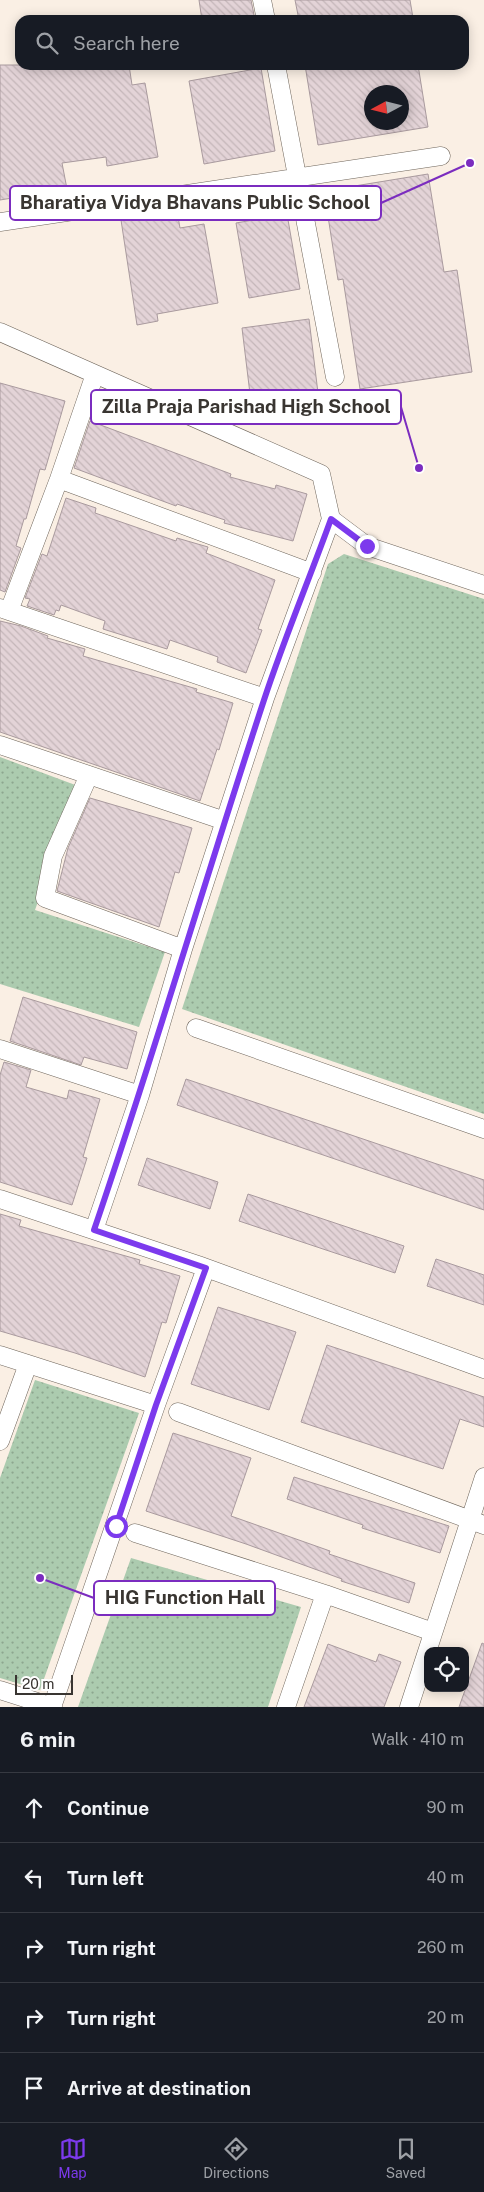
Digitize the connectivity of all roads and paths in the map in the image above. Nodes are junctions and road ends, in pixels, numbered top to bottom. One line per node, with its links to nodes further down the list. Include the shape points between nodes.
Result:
1 (262, 0): 2 (street)
2 (265, 15)
3 (277, 70): 5 (street)
4 (441, 156): 5 (street)
5 (298, 178): 6 (street); 9 (street)
6 (0, 222)
7 (0, 332): 8 (street)
8 (95, 374): 10 (street); 11 (street, via 321,474)
9 (335, 377)
10 (59, 479): 12 (street); 14 (street)
11 (331, 519): 12 (street); 13 (street, via 367,546)
12 (312, 573): 15 (street)
13 (484, 585)
14 (5, 609): 15 (street)
15 (265, 698): 18 (street)
16 (0, 745): 17 (street)
17 (88, 775): 18 (street); 19 (street, via 53,856 45,898)
18 (224, 821): 19 (street)
19 (183, 948): 22 (street)
20 (196, 1028): 23 (street)
21 (0, 1049): 22 (street)
22 (140, 1095): 25 (street)
23 (484, 1129)
24 (0, 1199): 25 (street)
25 (94, 1230): 26 (street)
26 (206, 1268): 29 (street); 30 (street)
27 (0, 1355): 28 (street)
28 (28, 1364): 30 (street); 32 (street)
29 (484, 1368)
30 (156, 1405): 39 (street)
31 (178, 1412): 34 (street)
32 (0, 1441)
33 (484, 1478): 34 (street)
34 (478, 1522): 37 (street)
35 (135, 1533): 36 (street)
36 (325, 1594): 37 (street); 40 (street)
37 (433, 1632): 41 (street)
38 (0, 1690): 39 (street)
39 (52, 1707)
40 (286, 1707)
41 (409, 1707)

